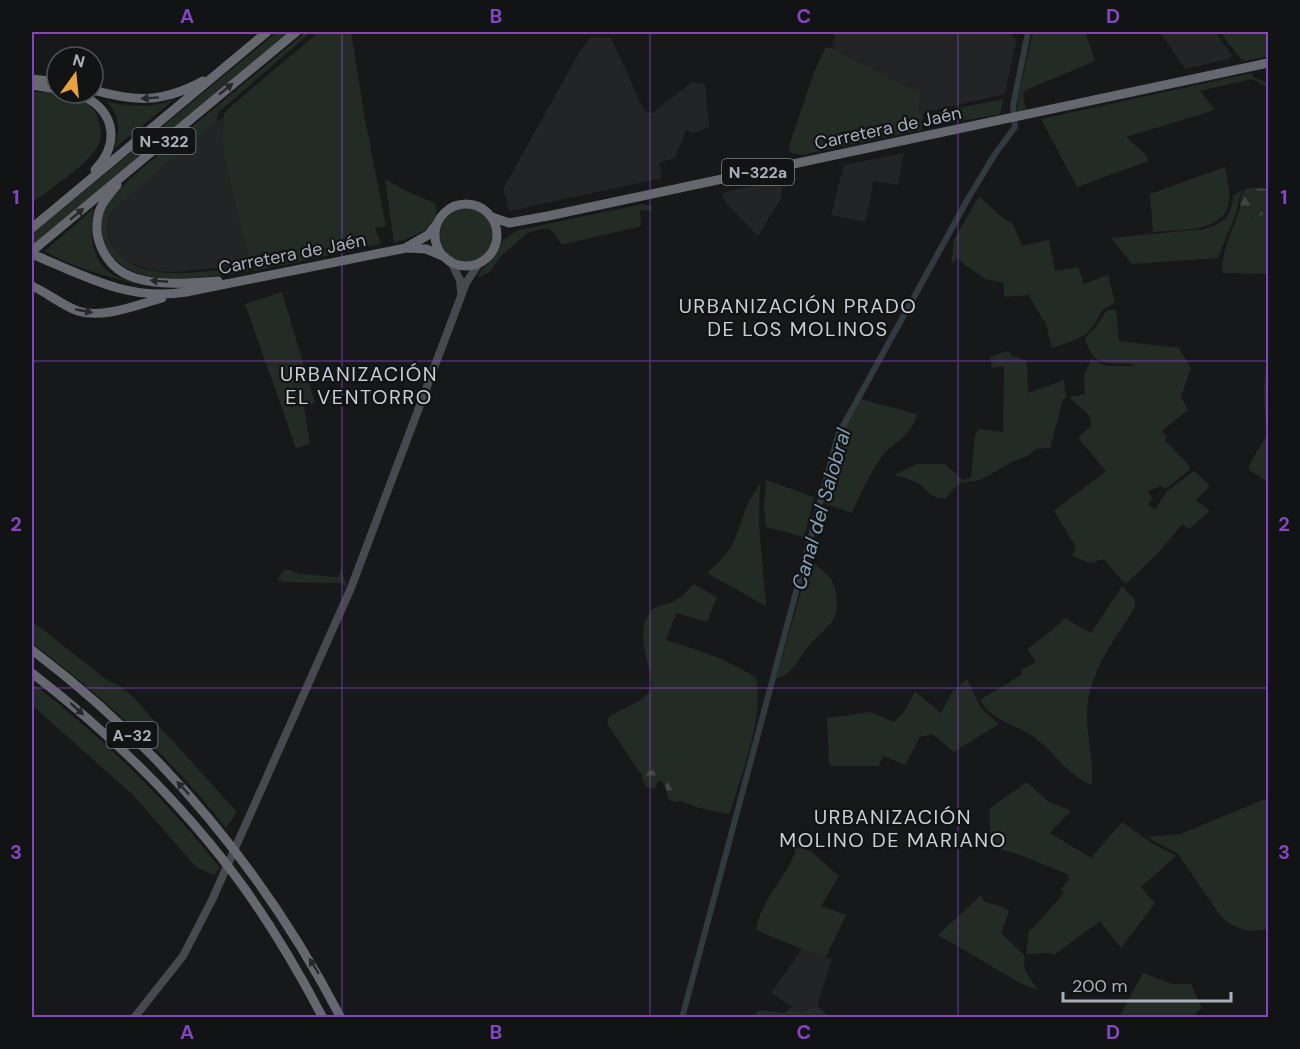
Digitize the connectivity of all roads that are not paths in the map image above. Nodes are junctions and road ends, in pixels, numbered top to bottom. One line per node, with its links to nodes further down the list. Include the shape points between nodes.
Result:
1 (267, 32): 3 (highway, N-322)
2 (296, 32): 7 (highway, N-322, one-way to 2)
3 (238, 55): 5 (highway, one-way to 5, via 205,80 167,97 132,99); 8 (highway, N-322)
4 (1269, 63): 11 (highway, Carretera de Jaén / N-322a)
5 (105, 93)
6 (98, 105): 8 (highway, via 109,122 112,139 105,157)
7 (129, 170): 15 (highway, N-322, one-way to 7); 18 (highway, one-way to 7, via 177,283 142,280 119,270 104,253 96,229 105,199)
8 (66, 200): 12 (highway, N-322)
9 (492, 217): 10 (highway, N-322a, via 481,207 468,204 454,206); 11 (highway, Carretera de Jaén / N-322a); 13 (highway, via 497,230)
10 (439, 221): 14 (highway, Carretera de Jaén / N-322a, via 428,235); 16 (highway, via 436,243)
11 (514, 223): 13 (highway)
12 (32, 228)
13 (495, 246): 17 (highway)
14 (406, 248): 16 (highway, Carretera de Jaén / N-322a, via 426,249); 18 (highway, Carretera de Jaén / N-322a)
15 (32, 252): 20 (highway, via 81,276 126,291 157,296)
16 (447, 259): 17 (highway, N-322a, via 460,265); 21 (street, via 460,280)
17 (479, 263): 21 (street)
18 (259, 277): 20 (highway, Carretera de Jaén / N-322a)
19 (32, 286): 20 (highway, one-way to 20, via 88,313 113,311)
20 (186, 292)
21 (460, 299): 24 (street, via 351,588 222,878 183,956)
22 (32, 650): 26 (highway, A-32, one-way to 22, via 317,971 222,832 152,754)
23 (32, 673): 25 (highway, A-32, one-way to 25, via 73,705 176,804 244,888)
24 (134, 1017)
25 (323, 1017)
26 (341, 1017)

